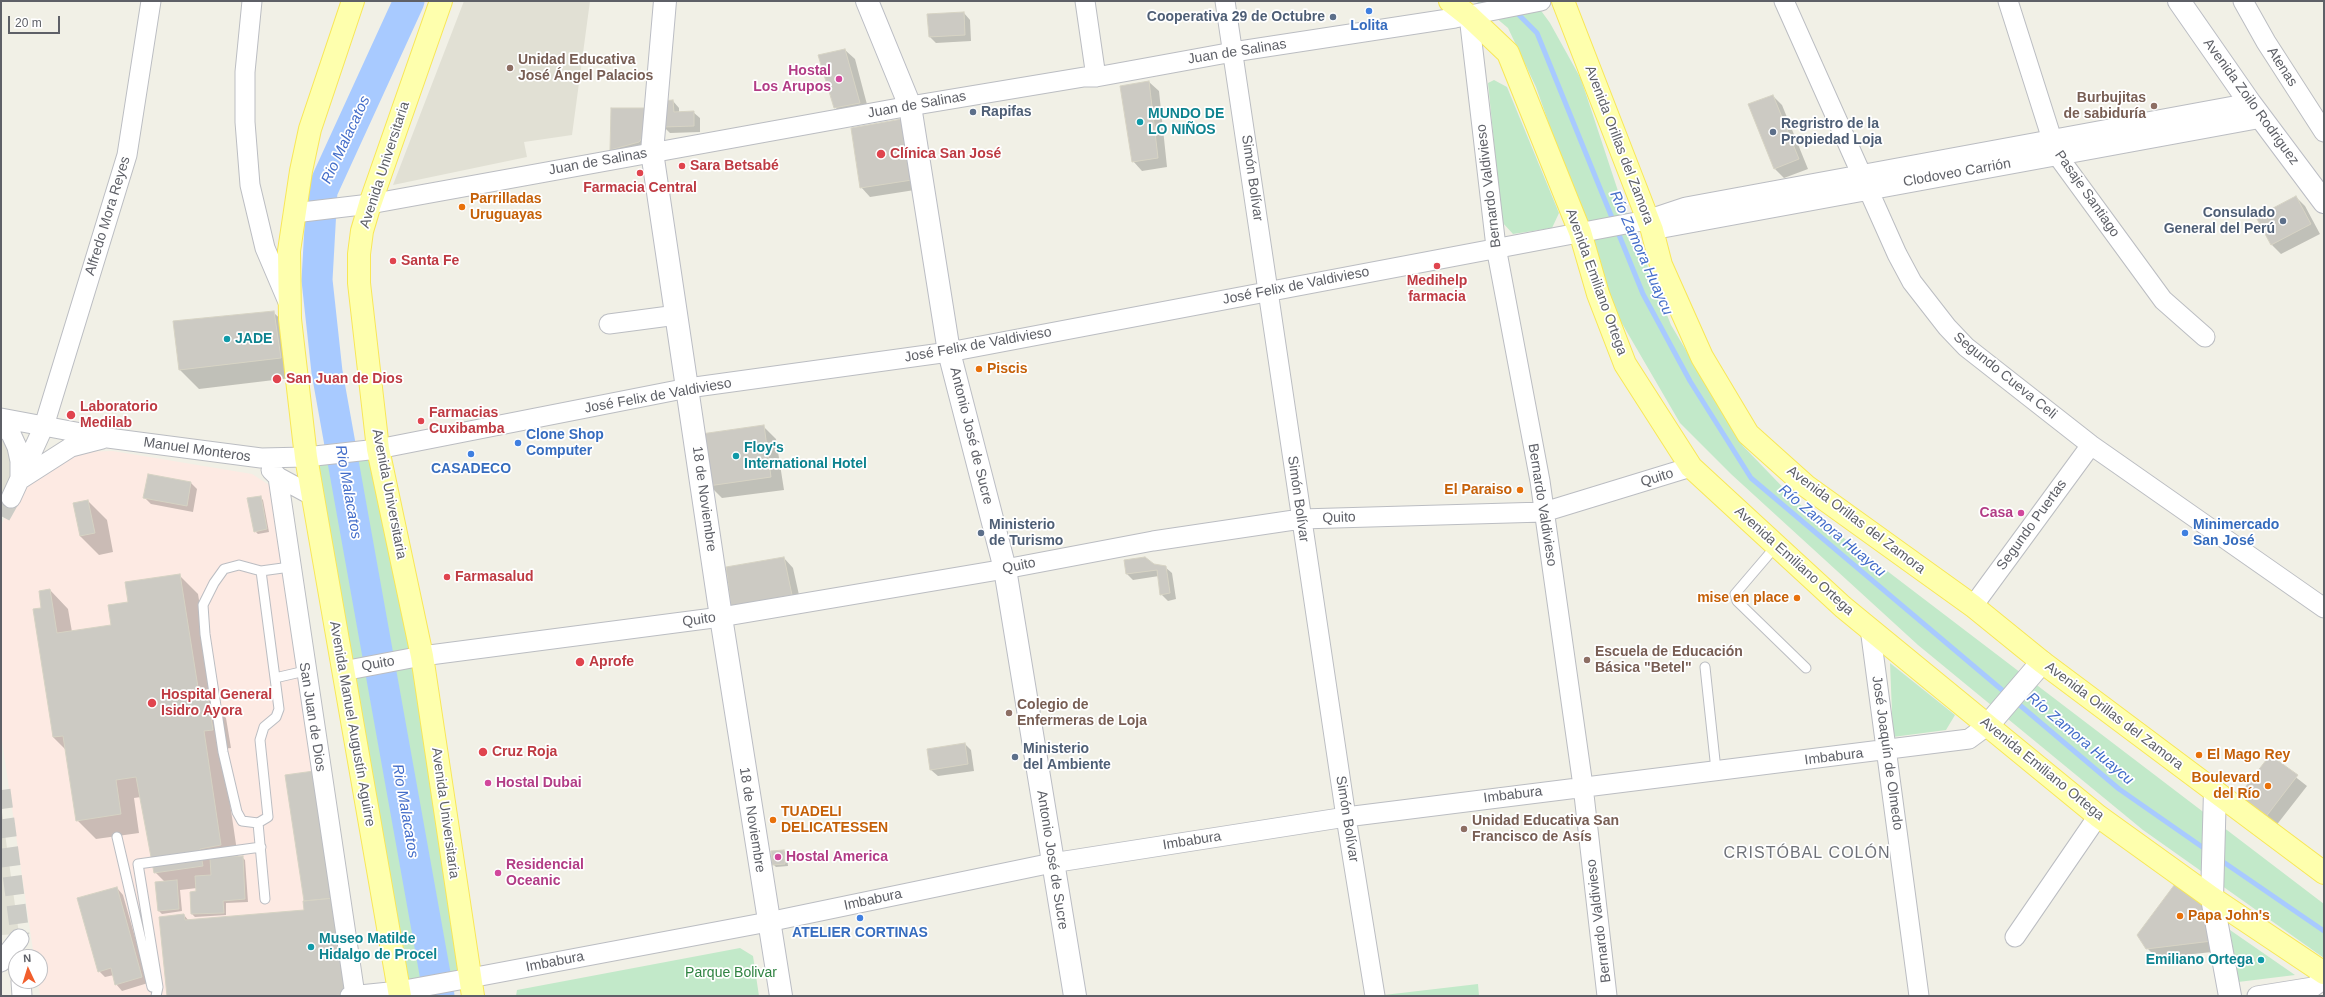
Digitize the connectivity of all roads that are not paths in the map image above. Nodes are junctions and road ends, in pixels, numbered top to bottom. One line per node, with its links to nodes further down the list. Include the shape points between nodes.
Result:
1 (151, 1): 40 (street, Alfredo Mora Reyes, via 127,155)
2 (252, 1): 32 (street, via 245,72 245,122 250,185 265,248)
3 (353, 1): 27 (main road, via 310,129)
4 (441, 1): 26 (main road, Avenida Universitaria)
5 (665, 1): 23 (street, 18 de Noviembre)
6 (867, 1): 19 (street, Antonio José de Sucre)
7 (1085, 1): 18 (street)
8 (1225, 1): 17 (street, Simón Bolívar)
9 (1450, 1): 16 (main road, Avenida Emiliano Ortega)
10 (1541, 1): 16 (street, Juan de Salinas)
11 (1563, 1): 28 (main road, Avenida Orillas del Zamora)
12 (1784, 1): 24 (street, Segundo Cueva Celi)
13 (2008, 1): 22 (street, Pasaje Santiago)
14 (2179, 1): 20 (street, Avenida Zoilo Rodriguez)
15 (2244, 1): 21 (street, Atenas, via 2266,42)
16 (1469, 16): 17 (street, Juan de Salinas); 29 (main road, Avenida Emiliano Ortega, via 1508,53); 30 (street, Bernardo Valdivieso)
17 (1233, 52): 18 (street, Juan de Salinas); 31 (street, Simón Bolívar)
18 (1096, 77): 19 (street, Juan de Salinas)
19 (910, 106): 23 (street, Juan de Salinas); 36 (street, Antonio José de Sucre)
20 (2256, 110): 22 (street, Clodoveo Carrión); 25 (street, Avenida Zoilo Rodriguez)
21 (2324, 132)
22 (2055, 147): 24 (street, Clodoveo Carrión); 35 (street, Pasaje Santiago, via 2163,300)
23 (652, 152): 26 (street, Juan de Salinas); 33 (street, 18 de Noviembre)
24 (1865, 182): 28 (street, Clodoveo Carrión); 42 (street, Segundo Cueva Celi, via 1912,282 1947,328 1966,347)
25 (2324, 202)
26 (363, 205): 27 (street, Juan de Salinas); 43 (main road, Avenida Universitaria, via 359,283)
27 (299, 212): 32 (main road, Avenida Manuel Augustín Aguirre, via 289,251)
28 (1650, 225): 29 (street, José Felix de Valdivieso); 57 (main road, Avenida Orillas del Zamora, via 1661,265 1702,357 1748,434 1806,486)
29 (1580, 232): 30 (street, José Felix de Valdivieso); 46 (main road, Avenida Emiliano Ortega, via 1598,294 1625,364)
30 (1496, 248): 31 (street, José Felix de Valdivieso); 51 (street, Bernardo Valdivieso)
31 (1268, 291): 36 (street, José Felix de Valdivieso); 52 (street, Simón Bolívar)
32 (290, 306): 44 (main road, Avenida Manuel Augustín Aguirre, via 296,387)
33 (677, 315): 34 (street); 37 (street, 18 de Noviembre)
34 (608, 324)
35 (2205, 337)
36 (950, 352): 37 (street, José Felix de Valdivieso); 55 (street, Antonio José de Sucre)
37 (688, 388): 43 (street, José Felix de Valdivieso); 59 (street, 18 de Noviembre)
38 (1, 418): 40 (street, Manuel Monteros)
39 (1, 424): 48 (street, via 11,434 17,447)
40 (44, 426): 41 (street, Manuel Monteros); 48 (street, Alfredo Mora Reyes)
41 (108, 438): 45 (street, Manuel Monteros); 48 (street, Manuel Monteros, via 71,447)
42 (2091, 445): 57 (street, Segundo Puertas); 58 (street, Segundo Cueva Celi)
43 (375, 450): 44 (street, José Felix de Valdivieso); 61 (main road, Avenida Universitaria)
44 (309, 457): 45 (street, Manuel Monteros); 49 (main road, Avenida Manuel Augustín Aguirre)
45 (262, 458): 47 (street, Manuel Monteros)
46 (1691, 467): 51 (street, Quito); 53 (main road, Avenida Emiliano Ortega)
47 (278, 477): 49 (street); 54 (street, San Juan de Dios)
48 (20, 479): 50 (street, Alfredo Mora Reyes)
49 (313, 496): 65 (main road, Avenida Manuel Augustín Aguirre)
50 (11, 498)
51 (1544, 512): 52 (street, Quito); 71 (street, Bernardo Valdivieso)
52 (1301, 519): 55 (street, Quito, via 1153,541); 74 (street, Simón Bolívar)
53 (1776, 546): 60 (main road, Avenida Emiliano Ortega); 64 (lane, via 1735,594 1737,601)
54 (290, 567): 56 (lane); 66 (street, San Juan de Dios)
55 (1004, 569): 59 (street, Quito); 78 (street, Antonio José de Sucre)
56 (261, 571): 67 (lane); 75 (lane, via 239,565 224,569 214,582 203,605 223,752 237,812 242,821)
57 (1973, 606): 62 (main road, Avenida Orillas del Zamora)
58 (2324, 608)
59 (721, 617): 61 (street, Quito); 82 (street, 18 de Noviembre)
60 (1870, 628): 68 (main road, Avenida Emiliano Ortega); 69 (street, José Joaquín de Olmedo)
61 (417, 657): 65 (street, Quito); 88 (main road, Avenida Universitaria)
62 (2042, 662): 68 (street); 72 (main road, Avenida Orillas del Zamora)
63 (1705, 667): 70 (lane)
64 (1806, 668)
65 (349, 670): 89 (main road, Avenida Manuel Augustín Aguirre)
66 (305, 671): 67 (lane); 91 (street, San Juan de Dios)
67 (275, 678): 75 (lane, via 279,709 276,717 264,727 260,740 268,817)
68 (1988, 725): 69 (street, Imbabura, via 1969,739); 73 (main road, Avenida Emiliano Ortega)
69 (1886, 750): 70 (street, Imbabura); 96 (street, José Joaquín de Olmedo)
70 (1716, 770): 71 (street, Imbabura)
71 (1583, 786): 74 (street, Imbabura); 95 (street, Bernardo Valdivieso)
72 (2215, 801): 79 (main road, Avenida Orillas del Zamora); 80 (street)
73 (2098, 816): 80 (main road, Avenida Emiliano Ortega); 83 (street)
74 (1346, 817): 78 (street, Imbabura); 94 (street, Simón Bolívar)
75 (258, 823): 77 (lane)
76 (117, 837): 90 (lane)
77 (261, 847): 81 (lane); 90 (lane, via 138,864 158,987)
78 (1052, 863): 82 (street, Imbabura); 93 (street, Antonio José de Sucre)
79 (2324, 873)
80 (2212, 889): 86 (main road, Avenida Emiliano Ortega); 97 (street)
81 (265, 899)
82 (768, 922): 88 (street, Imbabura); 92 (street, 18 de Noviembre)
83 (2015, 937)
84 (20, 944): 85 (street)
85 (1, 962)
86 (2324, 973)
87 (2324, 979): 98 (street, via 2313,987)
88 (470, 985): 89 (street, Imbabura)
89 (401, 992): 91 (street, Imbabura)
90 (155, 996)
91 (352, 996)
92 (781, 996)
93 (1075, 996)
94 (1375, 996)
95 (1607, 996)
96 (1919, 996)
97 (2230, 996)
98 (2257, 996)

